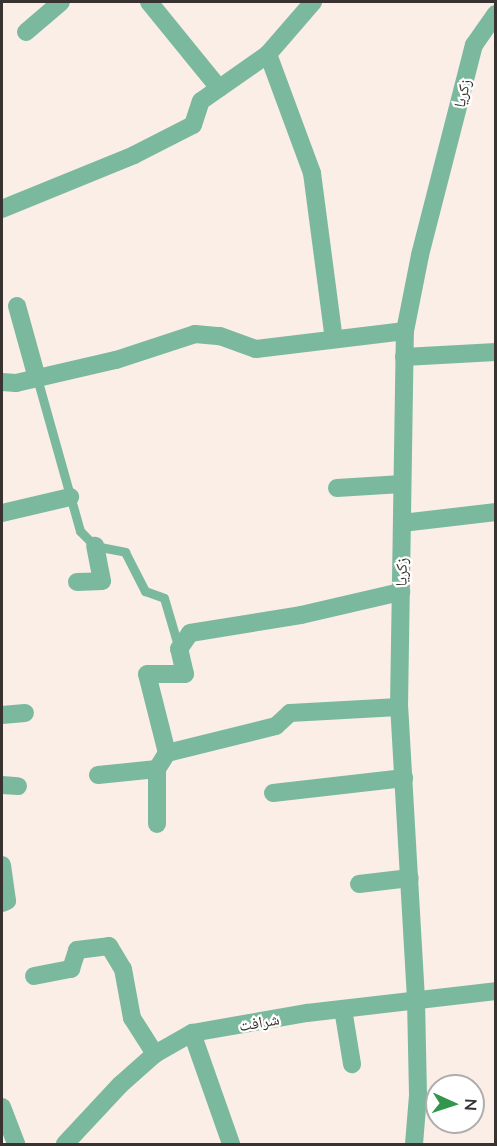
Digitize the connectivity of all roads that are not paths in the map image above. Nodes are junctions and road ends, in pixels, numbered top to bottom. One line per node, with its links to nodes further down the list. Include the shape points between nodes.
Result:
1 (61, 2): 5 (street)
2 (149, 2): 7 (street)
3 (313, 2): 6 (street)
4 (495, 15): 10 (street, زکریا, via 474,45 420,255)
5 (26, 32)
6 (268, 54): 7 (street); 11 (street, via 312,173)
7 (219, 88): 8 (street, via 201,101 193,125 134,155)
8 (2, 209)
9 (17, 306): 14 (street)
10 (405, 331): 11 (street); 13 (street, زکریا)
11 (334, 339): 14 (street, via 256,349 220,336 195,334 116,360)
12 (495, 352): 13 (street)
13 (404, 357): 16 (street, زکریا)
14 (37, 378): 15 (street); 18 (lane)
15 (9, 382)
16 (402, 484): 17 (street); 21 (street, زکریا)
17 (337, 488)
18 (70, 497): 20 (street); 22 (lane, via 80,531)
19 (495, 512): 21 (street)
20 (2, 513)
21 (402, 523): 24 (street, زکریا)
22 (95, 546): 23 (street, via 102,581); 25 (lane, via 125,552 145,591 164,598)
23 (77, 582)
24 (401, 592): 25 (street, via 301,615 190,633); 26 (street, زکریا)
25 (179, 649): 29 (street, via 185,674 147,674)
26 (399, 707): 29 (street, via 290,713 276,726); 31 (street, زکریا)
27 (25, 713): 28 (street)
28 (2, 715)
29 (162, 761): 30 (street); 33 (street)
30 (98, 775)
31 (404, 778): 32 (street); 35 (street, زکریا)
32 (273, 793)
33 (157, 824)
34 (2, 865): 37 (street, via 7,901)
35 (410, 878): 36 (street); 40 (street, زکریا)
36 (358, 884)
37 (2, 903)
38 (34, 976): 43 (street, via 71,969 78,950 109,946 123,969 132,1018)
39 (495, 991): 40 (street, شرافت)
40 (416, 999): 41 (street, شرافت); 49 (street, زکریا, via 418,1095)
41 (343, 1009): 42 (street, شرافت); 44 (street)
42 (192, 1033): 43 (street, شرافت); 48 (street)
43 (155, 1054): 46 (street, شرافت, via 120,1085)
44 (352, 1064)
45 (2, 1107): 47 (street)
46 (71, 1142)
47 (16, 1144)
48 (231, 1144)
49 (414, 1144)

